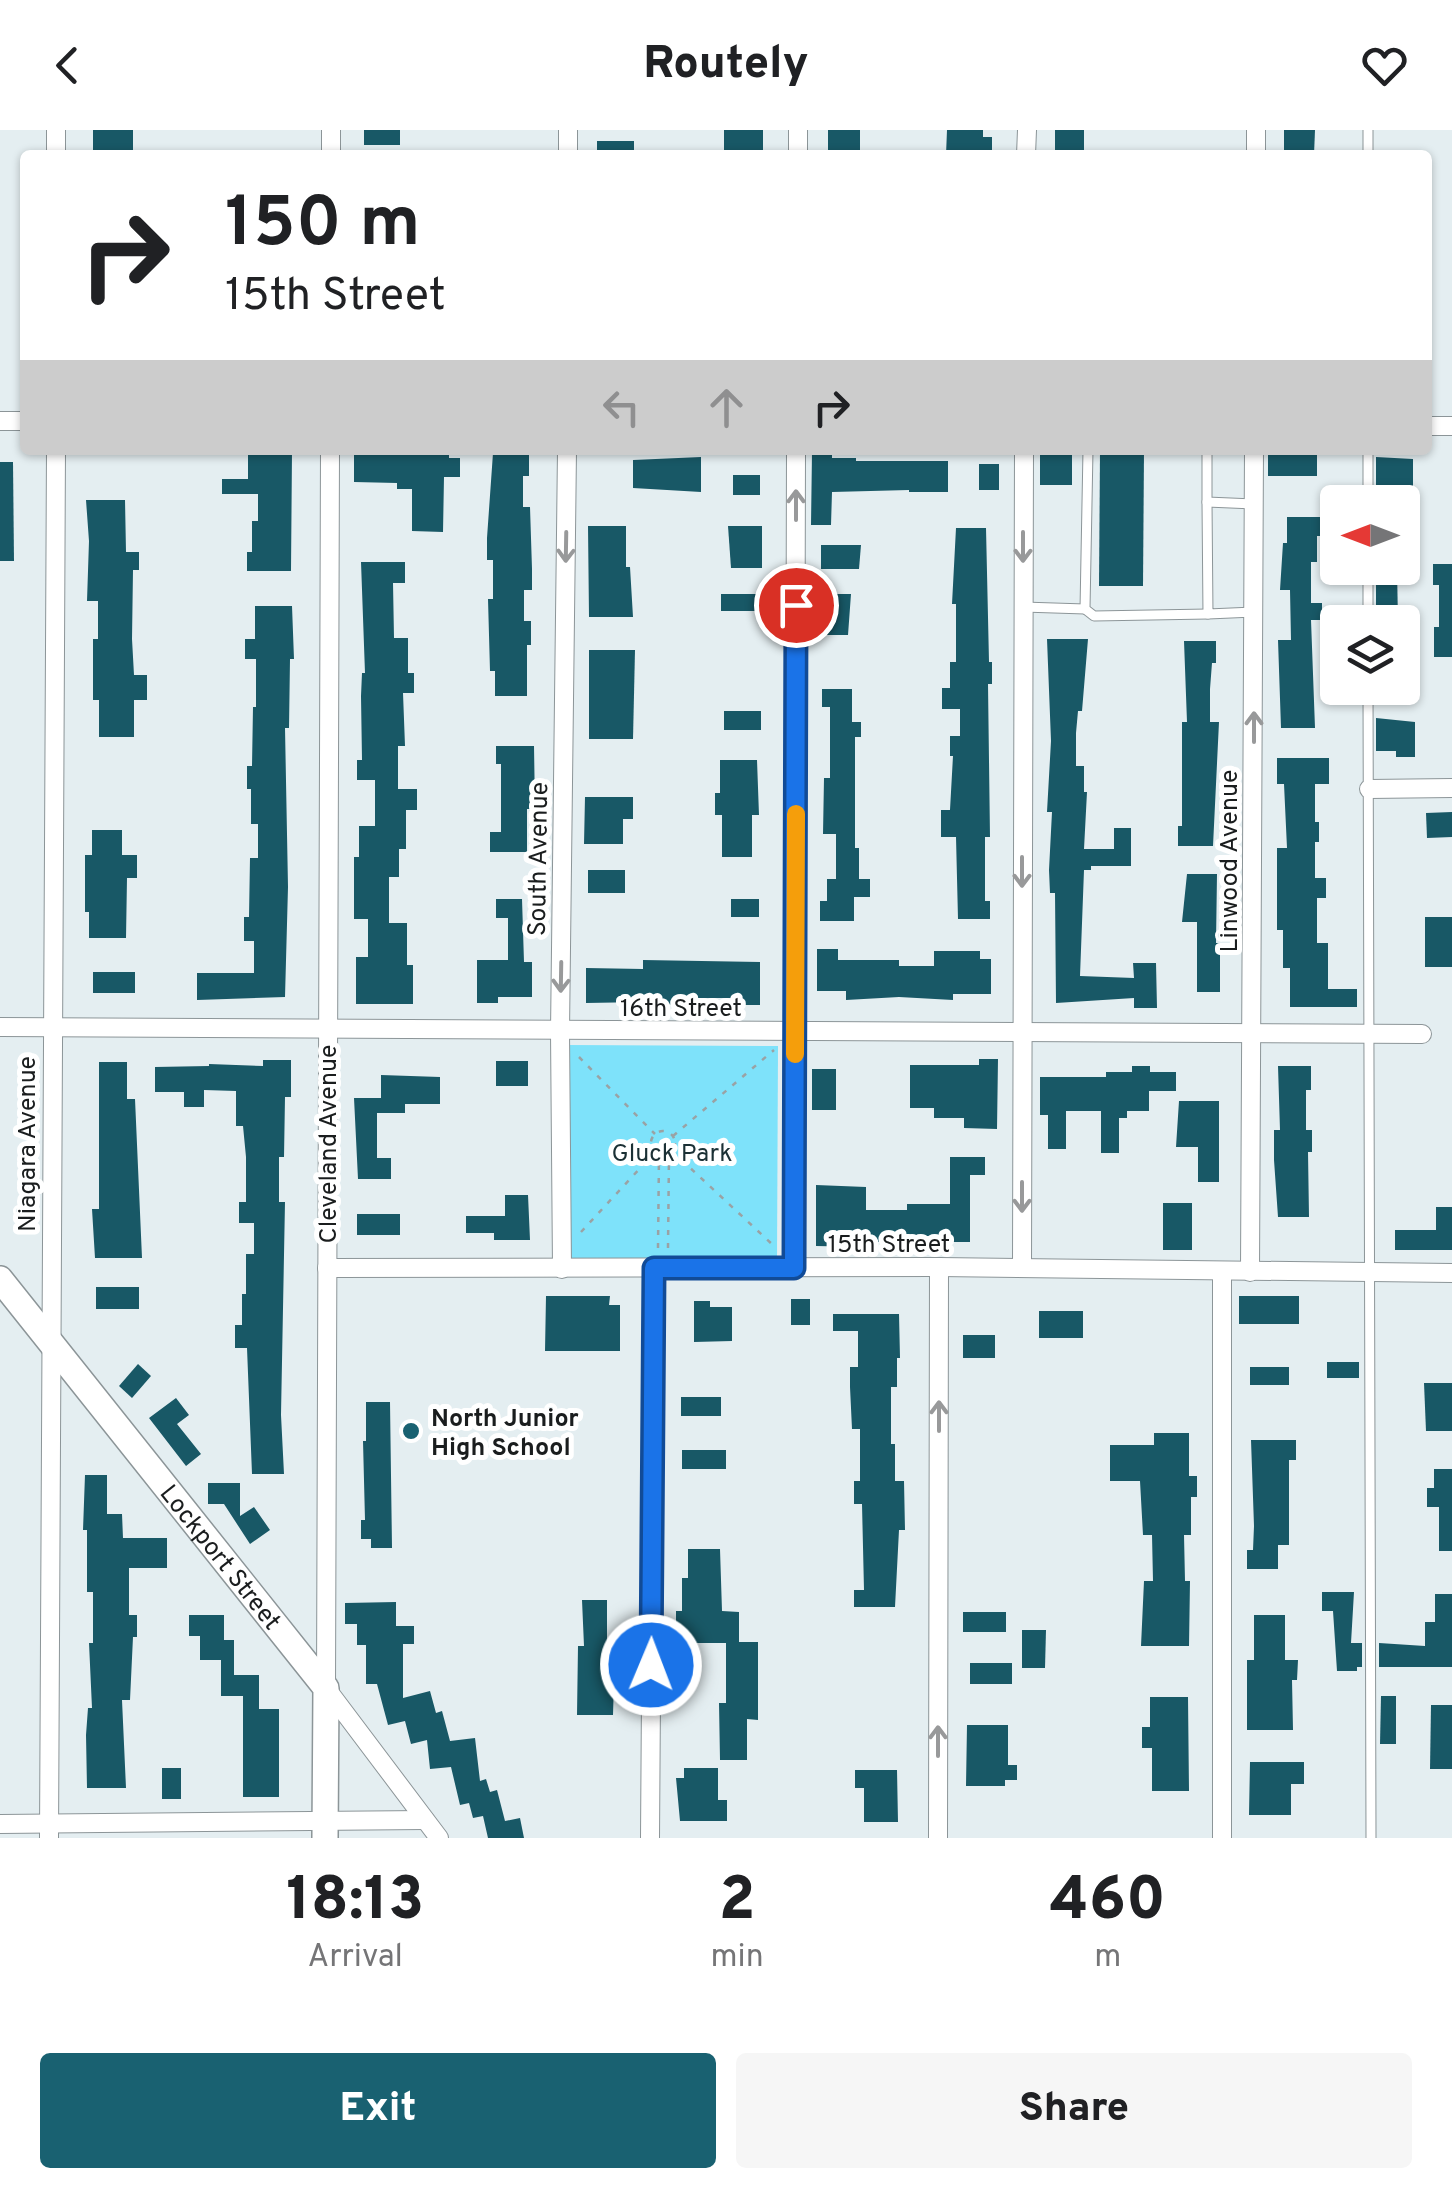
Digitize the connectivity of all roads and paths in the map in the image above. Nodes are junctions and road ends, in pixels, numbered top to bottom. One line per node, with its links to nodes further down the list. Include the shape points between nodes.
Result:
1 (56, 455): 21 (street, Niagara Avenue)
2 (330, 455): 22 (street, Cleveland Avenue)
3 (567, 455): 24 (street, South Avenue, one-way to 24)
4 (796, 455): 25 (street, one-way to 4)
5 (1024, 455): 13 (street, one-way to 13)
6 (1088, 455): 14 (lane)
7 (1207, 455): 11 (lane)
8 (1254, 455): 12 (street, Linwood Avenue)
9 (1368, 455): 10 (lane)
10 (1368, 485)
11 (1207, 502): 12 (lane); 16 (lane)
12 (1254, 504): 15 (street, Linwood Avenue)
13 (1022, 607): 14 (lane); 23 (street, one-way to 23)
14 (1084, 609): 16 (lane, via 1094,616)
15 (1254, 612): 16 (lane); 26 (street, Linwood Avenue, one-way to 15)
16 (1208, 614)
17 (1368, 705): 19 (lane)
18 (1452, 788): 19 (street)
19 (1369, 789): 27 (lane)
20 (0, 1026): 21 (street, 16th Street)
21 (52, 1028): 22 (street, 16th Street); 48 (street, Niagara Avenue)
22 (327, 1030): 24 (street, 16th Street); 38 (street, Cleveland Avenue)
23 (1022, 1030): 25 (street, 16th Street); 26 (street, 16th Street); 41 (street, one-way to 41)
24 (560, 1032): 25 (street, 16th Street); 42 (street, South Avenue)
25 (795, 1032): 40 (street)
26 (1253, 1034): 27 (street, 16th Street); 44 (street, Linwood Avenue)
27 (1370, 1034): 28 (street, 16th Street); 45 (lane)
28 (1422, 1034)
29 (774, 1050): 32 (path)
30 (574, 1052): 31 (path)
31 (655, 1134): 32 (path); 34 (path)
32 (672, 1136): 33 (path)
33 (670, 1153): 34 (path); 34 (path, via 668,1249 658,1249); 36 (path, via 773,1244)
34 (657, 1154): 35 (path)
35 (579, 1234)
36 (756, 1249)
37 (939, 1267): 40 (street, 15th Street); 41 (street, 15th Street); 56 (street, one-way to 37)
38 (327, 1268): 42 (street, 15th Street); 49 (street, Cleveland Avenue)
39 (654, 1268): 40 (street, 15th Street); 42 (street, 15th Street); 55 (street)
40 (794, 1268)
41 (1022, 1268): 43 (street, 15th Street)
42 (562, 1269)
43 (1222, 1272): 44 (street, 15th Street); 57 (street)
44 (1250, 1272): 45 (street, 15th Street)
45 (1369, 1272): 46 (street, 15th Street); 58 (lane)
46 (1452, 1273)
47 (0, 1279): 48 (main road, Lockport Street)
48 (52, 1341): 49 (main road, Lockport Street); 52 (street, Niagara Avenue)
49 (326, 1688): 50 (street, Lockport Street); 53 (main road, Cleveland Avenue)
50 (425, 1820): 53 (street); 54 (street, Lockport Street)
51 (0, 1824): 52 (street)
52 (49, 1831): 53 (street)
53 (325, 1831)
54 (439, 1838)
55 (650, 1838)
56 (938, 1838)
57 (1222, 1838)
58 (1372, 1838)

